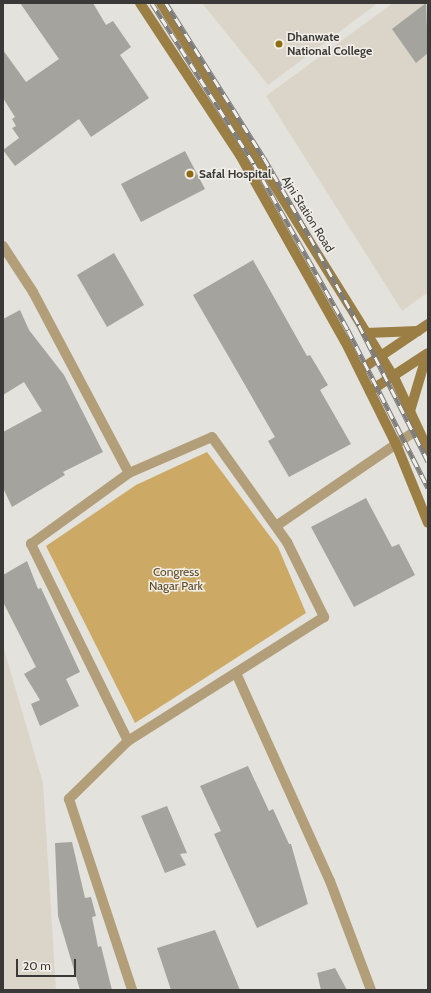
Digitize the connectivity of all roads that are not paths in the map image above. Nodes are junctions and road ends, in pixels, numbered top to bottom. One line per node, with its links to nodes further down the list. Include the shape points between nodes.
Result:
1 (140, 3): 9 (main road, via 240,155)
2 (162, 3): 6 (main road, Ajni Station Road)
3 (3, 246): 16 (street, via 33,292)
4 (428, 324): 5 (main road)
5 (418, 331): 6 (main road); 8 (main road)
6 (366, 333): 8 (main road, Ajni Station Road)
7 (427, 354): 10 (main road); 12 (main road)
8 (381, 357): 9 (main road); 10 (main road, Ajni Station Road)
9 (360, 370): 11 (main road)
10 (394, 377): 11 (main road); 12 (main road, Ajni Station Road)
11 (370, 391): 14 (main road)
12 (410, 411): 13 (main road, Ajni Station Road)
13 (418, 429): 14 (street); 15 (main road, Ajni Station Road)
14 (396, 444): 17 (main road); 18 (street)
15 (428, 450)
16 (129, 473): 18 (street, via 212,438); 20 (street, via 31,544)
17 (428, 523)
18 (276, 526): 19 (street, via 287,542 324,617)
19 (236, 672): 20 (street); 22 (street, via 330,881)
20 (128, 741): 21 (street, via 69,798)
21 (132, 990)
22 (371, 990)

